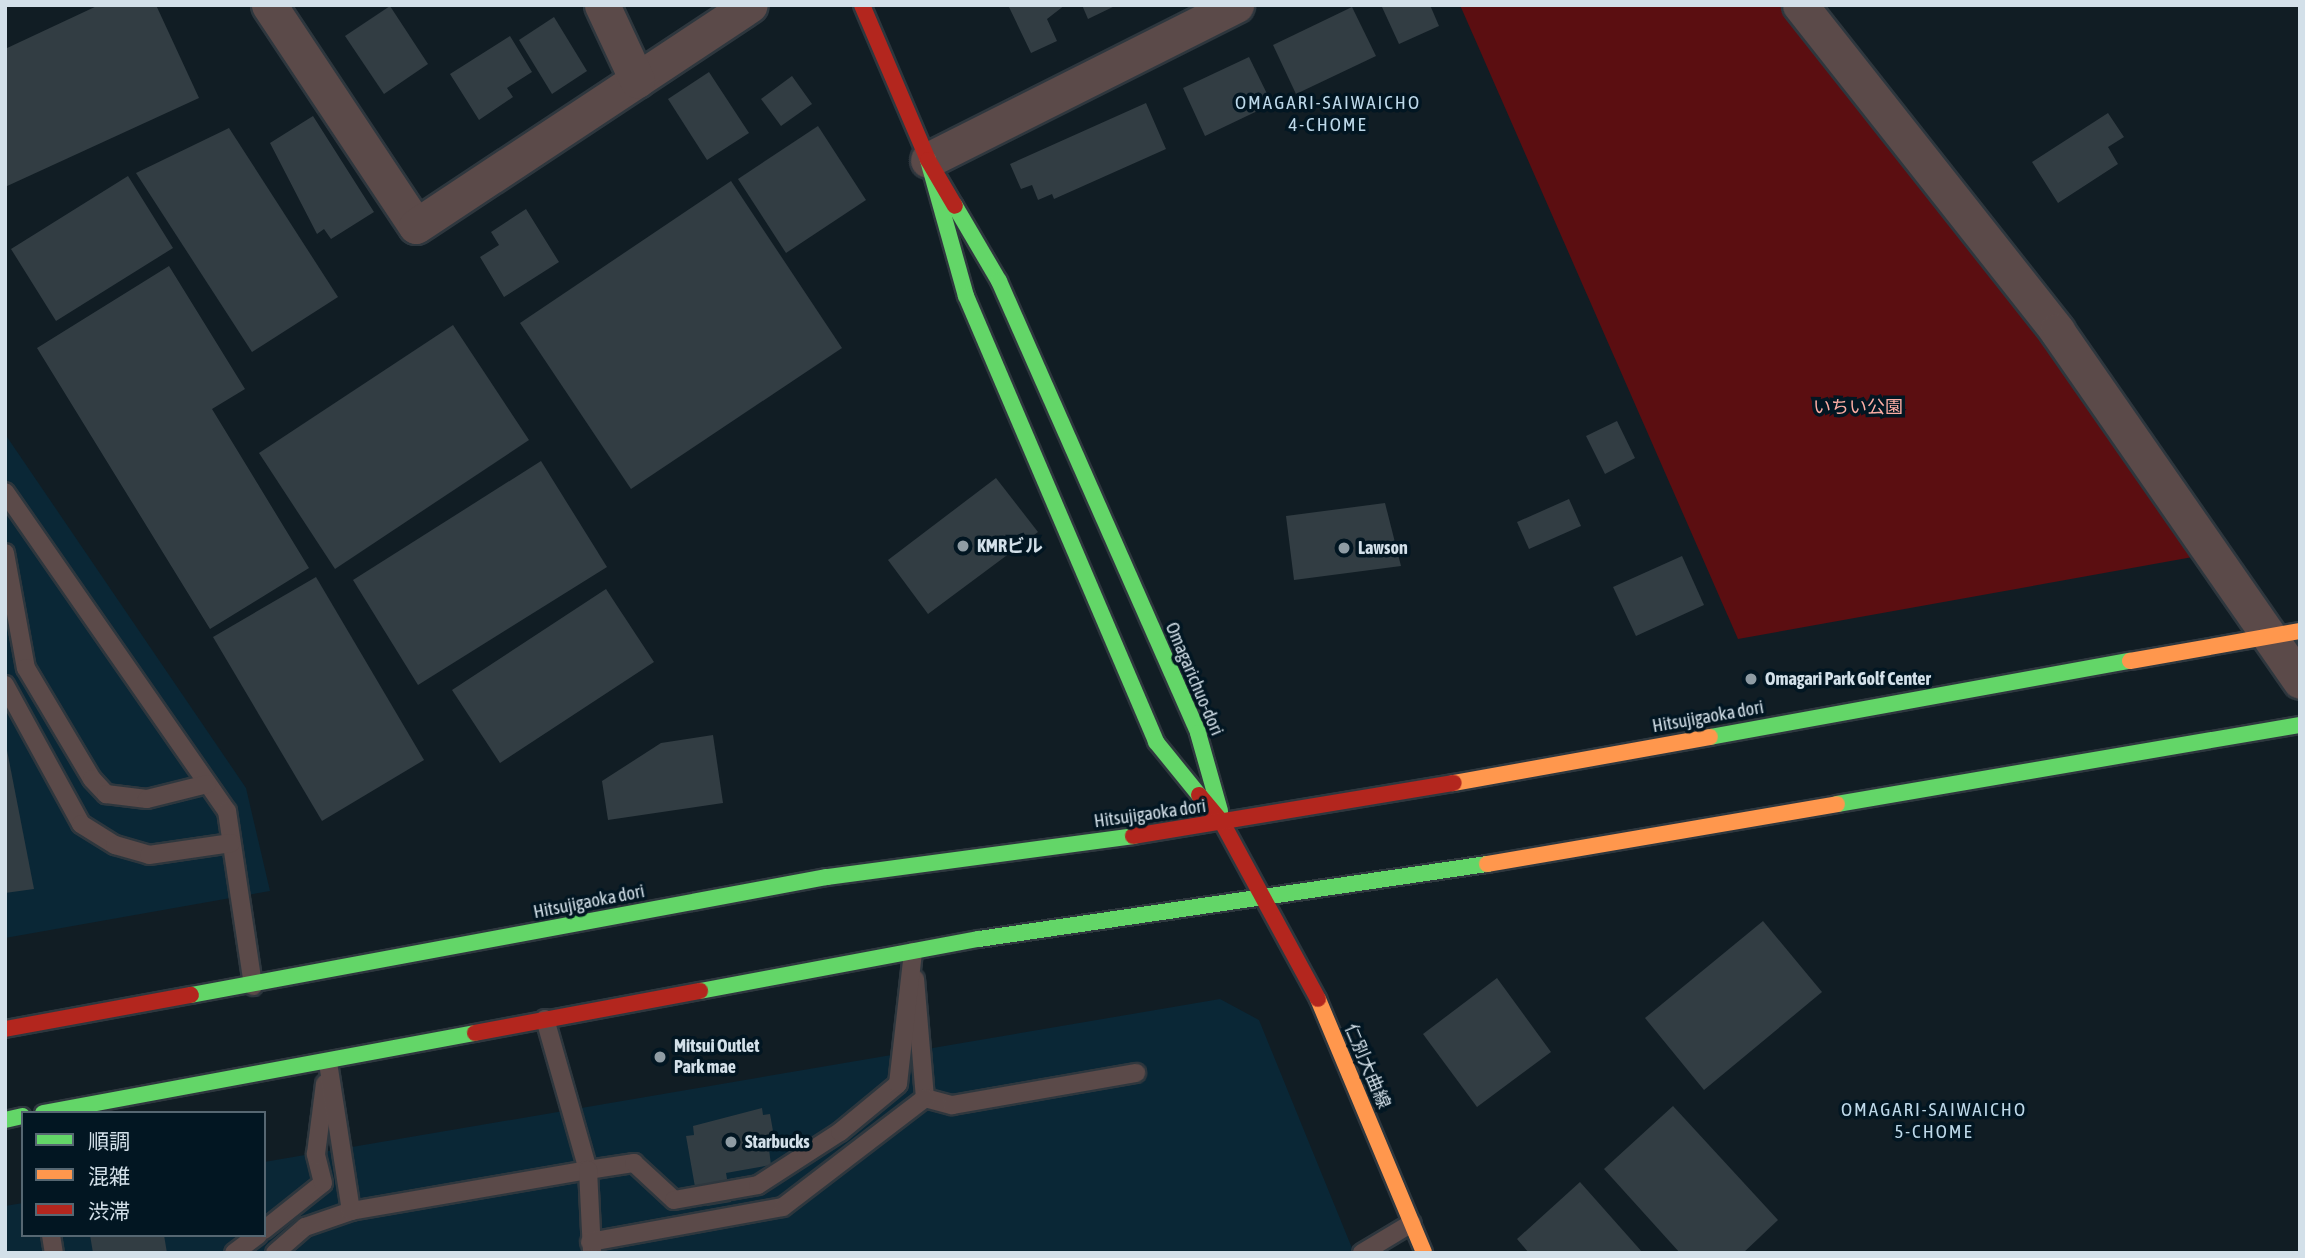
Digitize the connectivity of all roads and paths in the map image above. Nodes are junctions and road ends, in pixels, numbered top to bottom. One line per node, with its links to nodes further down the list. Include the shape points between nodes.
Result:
1 (269, 5): 7 (street, via 416,226)
2 (602, 5): 7 (street)
3 (750, 5): 7 (street)
4 (862, 5): 8 (main road, Omagarichuo-dori)
5 (1236, 5): 8 (street)
6 (1800, 5): 11 (street, via 2057,331)
7 (637, 80)
8 (928, 160): 16 (main road, Omagarichuo-dori, via 999,281 1198,733); 16 (main road, Omagarichuo-dori, via 966,296 1156,742)
9 (5, 492): 15 (lane)
10 (5, 553): 15 (lane, via 26,668 106,794 147,799)
11 (2285, 633): 12 (street); 16 (main road, Hitsujigaoka dori)
12 (2300, 681)
13 (5, 685): 17 (lane, via 81,824 115,845 149,855)
14 (2300, 725): 18 (main road)
15 (207, 784): 17 (lane, via 227,811)
16 (1223, 824): 18 (main road, 仁別大曲線); 20 (main road, Hitsujigaoka dori, via 827,877)
17 (231, 843): 20 (lane)
18 (1266, 899): 19 (main road); 29 (main road, 仁別大曲線, via 1310,979)
19 (913, 952): 21 (main road); 25 (lane); 27 (lane, via 898,1084 774,1180 674,1200 634,1163)
20 (253, 986): 22 (main road, Hitsujigaoka dori)
21 (545, 1019): 23 (main road); 27 (lane)
22 (5, 1028)
23 (328, 1063): 26 (main road); 28 (lane); 30 (lane, via 316,1153 323,1184)
24 (1136, 1073): 25 (lane, via 952,1105)
25 (925, 1098): 32 (lane, via 783,1207)
26 (54, 1111)
27 (588, 1170): 28 (lane); 32 (lane)
28 (351, 1211): 34 (lane, via 304,1227)
29 (1412, 1223): 35 (lane); 36 (main road, 仁別大曲線)
30 (266, 1228)
31 (255, 1237): 33 (lane)
32 (591, 1247)
33 (234, 1253)
34 (275, 1253)
35 (1362, 1253)
36 (1424, 1253)

